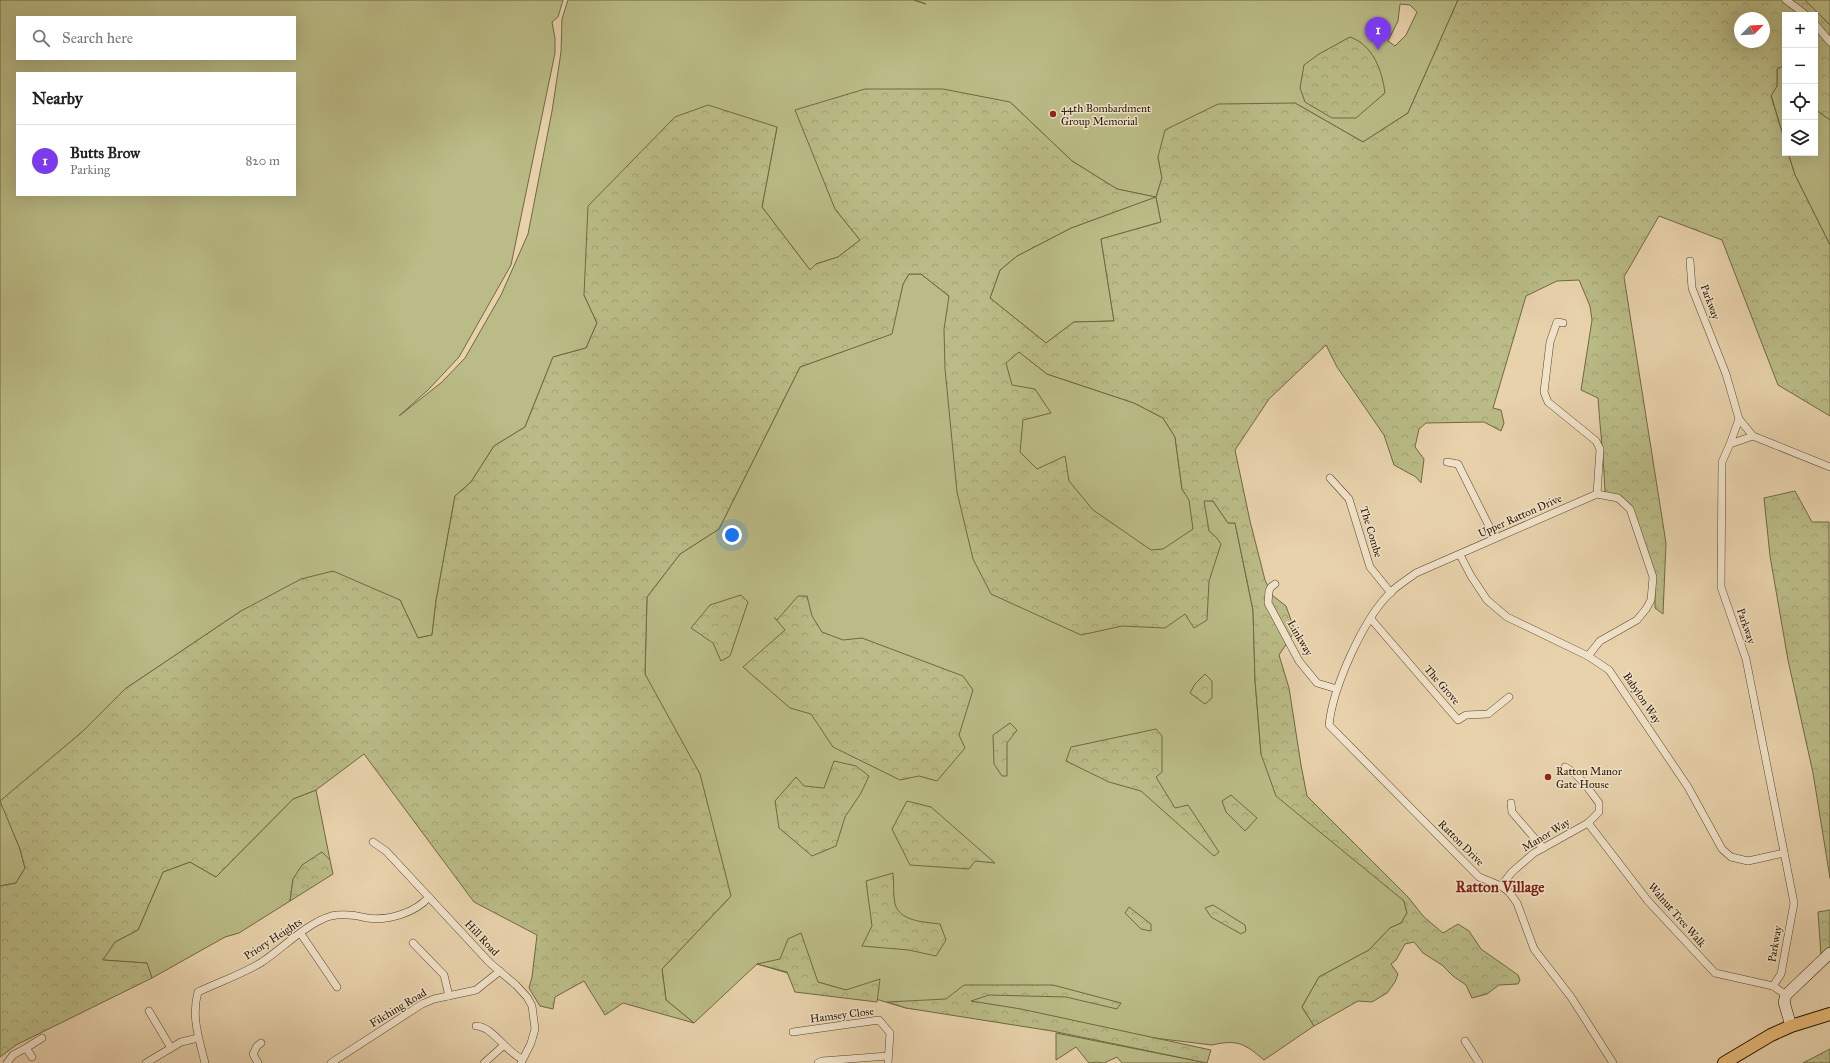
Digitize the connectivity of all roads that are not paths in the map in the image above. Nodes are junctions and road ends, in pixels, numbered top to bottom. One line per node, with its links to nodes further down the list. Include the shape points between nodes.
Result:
1 (1786, 0): 2 (street)
2 (1802, 12)
3 (1818, 28): 4 (street)
4 (1830, 42)
5 (1690, 261): 7 (street, Parkway, via 1692,288 1726,374)
6 (1563, 323): 13 (street, via 1557,322 1550,342 1544,392 1548,402 1596,441 1600,449)
7 (1739, 419): 8 (street); 9 (street, Parkway)
8 (1753, 436): 9 (street); 11 (street)
9 (1730, 444): 28 (street, Parkway, via 1722,462 1721,587 1746,659)
10 (1447, 462): 14 (street, via 1460,462)
11 (1830, 467)
12 (1330, 478): 17 (street, The Combe, via 1349,499 1370,567)
13 (1597, 494): 14 (street, Upper Ratton Drive); 19 (street, via 1618,498 1630,509 1653,577 1651,600 1637,620 1600,641)
14 (1495, 538): 15 (street, Upper Ratton Drive)
15 (1460, 555): 17 (street, Upper Ratton Drive, via 1416,573); 19 (street, Babylon Way, via 1487,600 1506,616)
16 (1274, 584): 20 (street, Linkway, via 1269,591 1268,603 1299,661 1317,683)
17 (1391, 592): 18 (street, Upper Ratton Drive)
18 (1371, 619): 20 (street, Upper Ratton Drive, via 1356,645); 21 (street, The Grove, via 1458,720 1466,715 1488,714)
19 (1588, 656): 28 (street, Babylon Way, via 1609,670 1688,787 1722,849 1731,857 1748,861)
20 (1337, 689): 22 (street, Upper Ratton Drive, via 1330,710)
21 (1509, 697)
22 (1329, 725): 29 (street, Ratton Drive, via 1479,877)
23 (1565, 767): 25 (street, via 1587,787 1599,803 1598,812)
24 (1511, 803): 27 (street, via 1512,812)
25 (1588, 823): 27 (street, Manor Way); 35 (street, Walnut Tree Walk, via 1648,901 1715,973)
26 (374, 842): 30 (street, Hill Road, via 386,851)
27 (1543, 848): 29 (street, Manor Way, via 1534,852)
28 (1784, 853): 35 (street, Parkway, via 1794,903 1781,974)
29 (1501, 886): 63 (street, Ratton Drive, via 1517,903 1534,949 1572,997)
30 (429, 897): 31 (street, Priory Heights, via 398,916 331,916); 34 (street, Hill Road)
31 (301, 934): 36 (street); 45 (street, Priory Heights, via 261,963 198,992 195,1020)
32 (413, 944): 38 (street, via 444,975)
33 (1830, 953): 37 (street)
34 (500, 971): 38 (street, Filching Road, via 476,990); 54 (street, Hill Road, via 522,991 532,1006 535,1029)
35 (1773, 986): 37 (street)
36 (337, 987)
37 (1786, 995): 42 (street, via 1784,1002)
38 (449, 996): 53 (street, Filching Road, via 422,1004)
39 (149, 1011): 50 (street)
40 (1830, 1014): 42 (main road)
41 (476, 1026): 48 (street, via 485,1027)
42 (1791, 1026): 64 (main road)
43 (793, 1032): 52 (street, Hamsey Close, via 880,1020 890,1033)
44 (42, 1038): 49 (street)
45 (198, 1038): 50 (street, via 186,1040); 57 (street, Priory Heights)
46 (1465, 1040): 62 (street)
47 (261, 1043): 58 (street, via 254,1054)
48 (503, 1046): 54 (street); 60 (street)
49 (26, 1048): 51 (street); 55 (street, via 13,1055)
50 (171, 1048): 56 (street)
51 (32, 1057)
52 (888, 1059): 61 (street)
53 (341, 1060): 59 (street, Filching Road)
54 (522, 1061)
55 (7, 1063)
56 (146, 1063)
57 (205, 1063)
58 (258, 1063)
59 (331, 1063)
60 (484, 1063)
61 (818, 1063)
62 (1479, 1063)
63 (1613, 1063)
64 (1724, 1063)

